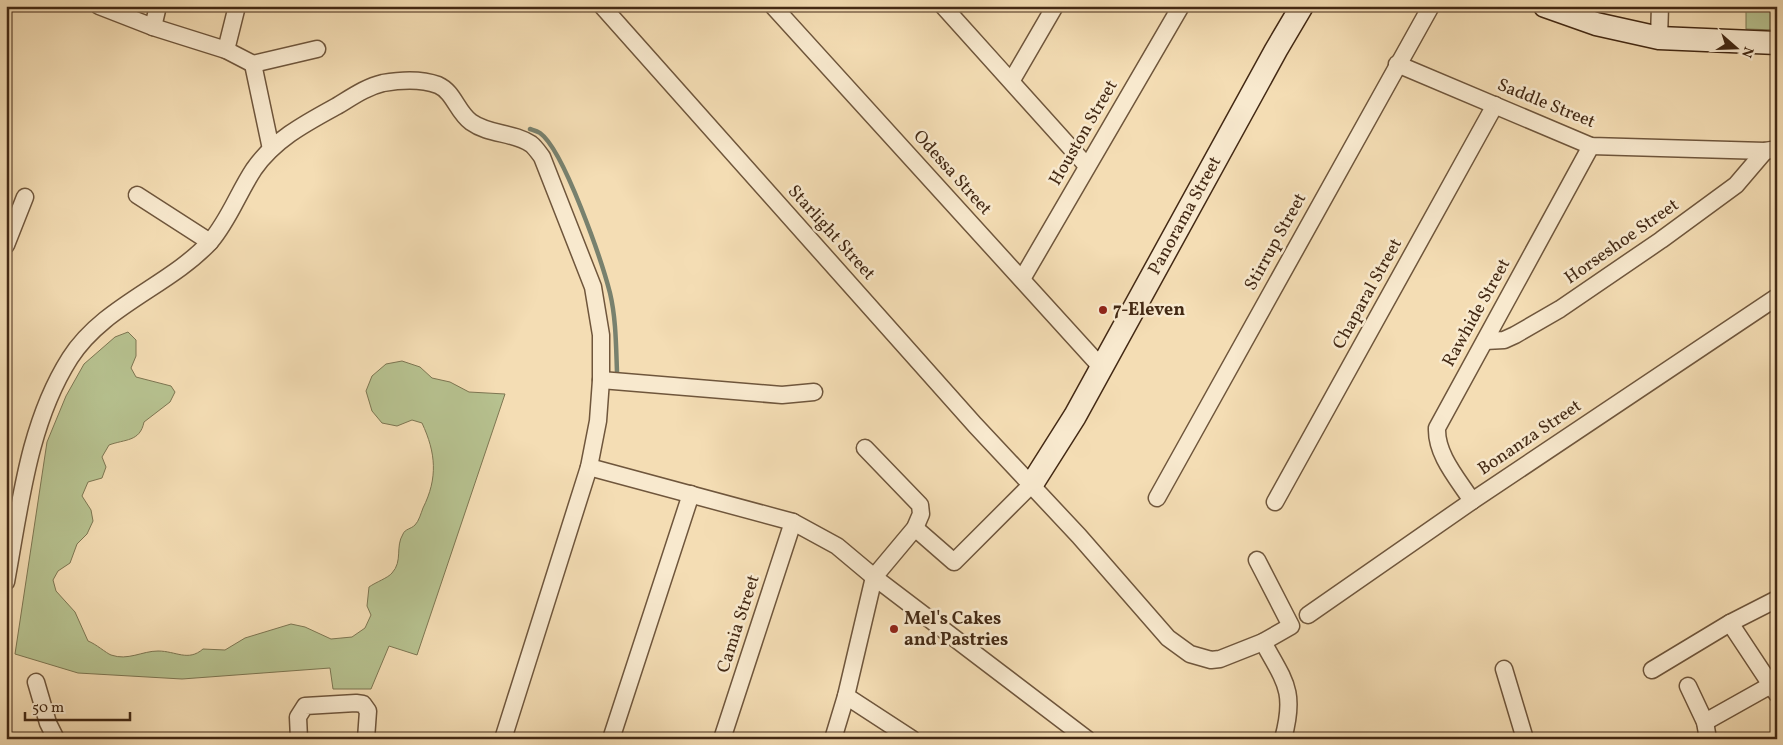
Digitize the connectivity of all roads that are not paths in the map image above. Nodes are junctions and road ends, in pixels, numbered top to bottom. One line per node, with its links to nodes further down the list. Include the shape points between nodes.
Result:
1 (99, 6): 13 (street)
2 (158, 6): 13 (street)
3 (238, 6): 17 (street)
4 (602, 6): 38 (street, Starlight Street, via 975,425)
5 (773, 6): 30 (street, Odessa Street)
6 (943, 6): 20 (street)
7 (1055, 6): 20 (street)
8 (1181, 6): 25 (street, Houston Street)
9 (1302, 6): 33 (street, Panorama Street)
10 (1431, 6): 19 (street, Stirrup Street)
11 (1546, 6): 14 (street, via 1596,24)
12 (1660, 6): 14 (street)
13 (153, 27): 17 (street)
14 (1659, 38): 15 (street)
15 (1777, 43)
16 (317, 49): 18 (street)
17 (226, 50): 18 (street)
18 (253, 64): 23 (street)
19 (1397, 64): 21 (street, Saddle Street); 40 (street, Stirrup Street)
20 (1012, 80): 25 (street)
21 (1495, 105): 22 (street, Saddle Street); 42 (street, Chaparal Street)
22 (1591, 146): 24 (street, Saddle Street); 32 (street, Rawhide Street)
23 (271, 148): 28 (street, via 253,170 237,202); 34 (street, via 294,130 368,88 406,81 443,88 462,114 476,126 531,144 546,166 593,287)
24 (1771, 150): 32 (street, Horseshoe Street, via 1736,185 1560,309 1504,340)
25 (1087, 166): 30 (street, Houston Street)
26 (137, 195): 28 (street)
27 (25, 197): 29 (street)
28 (210, 242): 47 (street, via 107,320 70,358 32,447)
29 (6, 245)
30 (1022, 279): 33 (street, Odessa Street)
31 (1777, 297): 41 (street, Bonanza Street)
32 (1485, 341): 41 (street, Rawhide Street, via 1441,418 1436,440)
33 (1102, 368): 38 (street, Panorama Street)
34 (602, 380): 35 (street, via 782,395); 37 (street)
35 (814, 392)
36 (865, 448): 44 (street, via 920,505 921,514)
37 (589, 467): 39 (street); 62 (street)
38 (1032, 484): 44 (street, Panorama Street, via 954,562); 51 (street, Starlight Street, via 1168,638 1179,646 1201,658 1220,659)
39 (691, 494): 43 (street); 63 (street)
40 (1157, 498)
41 (1472, 501): 49 (street, Bonanza Street)
42 (1275, 502)
43 (793, 522): 46 (street, via 837,546); 64 (street, Camia Street)
44 (915, 528): 46 (street)
45 (1257, 560): 51 (street, Starlight Street, via 1292,625)
46 (874, 577): 57 (street); 67 (street)
47 (6, 582)
48 (1777, 599): 50 (street)
49 (1308, 615)
50 (1730, 624): 53 (street); 56 (street)
51 (1263, 642): 68 (street, via 1288,690 1290,703)
52 (1504, 669): 69 (street)
53 (1652, 670)
54 (36, 682): 59 (street, via 48,724)
55 (1688, 686): 58 (street)
56 (1774, 690): 58 (street)
57 (846, 696): 65 (street); 66 (street)
58 (1705, 722): 70 (street)
59 (56, 739)
60 (299, 739): 61 (street, via 298,717 305,706 356,703 363,704 368,711)
61 (366, 739)
62 (503, 739)
63 (611, 739)
64 (722, 739)
65 (833, 739)
66 (912, 739)
67 (1087, 739)
68 (1283, 739)
69 (1525, 739)
70 (1708, 739)

